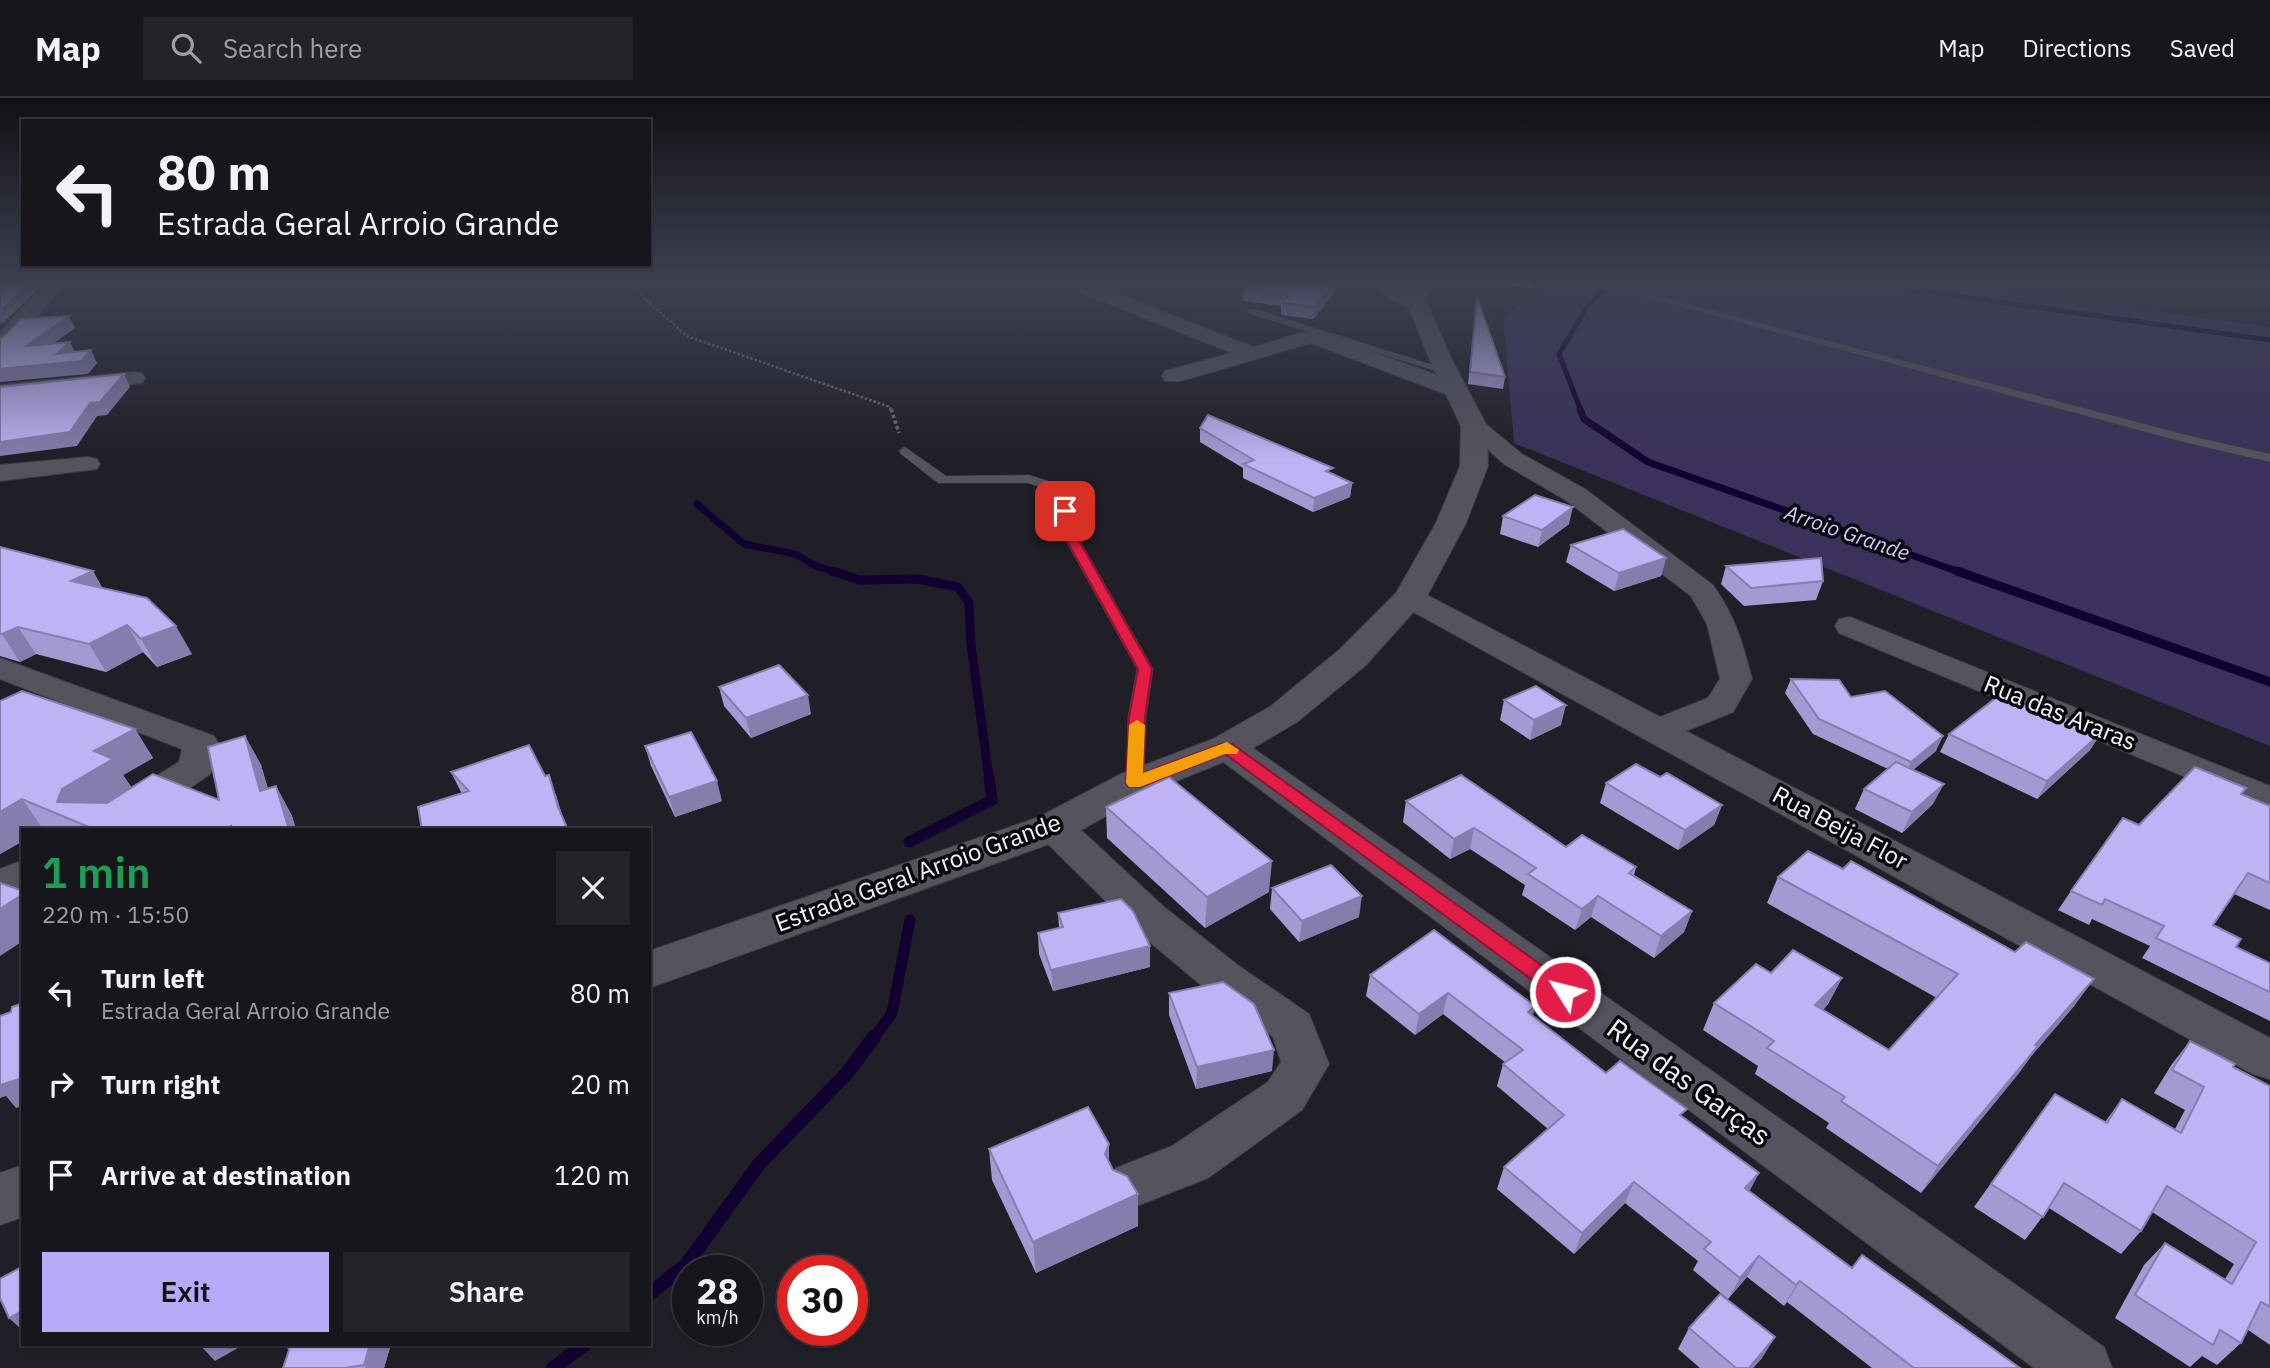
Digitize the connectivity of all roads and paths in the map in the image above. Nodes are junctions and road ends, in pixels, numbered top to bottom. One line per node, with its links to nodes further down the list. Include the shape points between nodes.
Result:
1 (701, 341): 14 (path, via 890,407)
2 (1219, 341): 8 (street)
3 (1294, 341): 8 (street)
4 (1329, 341): 11 (street)
5 (1339, 341): 11 (lane)
6 (1437, 341): 11 (main road, Estrada Geral Arroio Grande)
7 (1819, 341): 15 (lane)
8 (1251, 354): 9 (street)
9 (1173, 376)
10 (134, 378): 12 (street)
11 (1451, 380): 13 (main road, Estrada Geral Arroio Grande)
12 (0, 392)
13 (1474, 426): 18 (main road, Estrada Geral Arroio Grande, via 1474,466 1451,523); 23 (street, via 1513,459 1576,495 1703,591 1722,624 1736,679 1721,705)
14 (905, 451): 25 (lane, via 943,480 1029,479 1062,489 1068,532 1145,669 1137,717)
15 (2270, 458)
16 (88, 464): 17 (street)
17 (0, 473)
18 (1410, 598): 23 (street, Rua Beija Flor); 24 (main road, Estrada Geral Arroio Grande, via 1352,657 1284,714)
19 (1850, 626): 26 (street, Rua das Araras)
20 (0, 668): 21 (street)
21 (65, 691): 22 (street); 28 (street, via 201,744 196,767)
22 (22, 713)
23 (1659, 730): 32 (street, Rua Beija Flor)
24 (1227, 747): 25 (main road, Estrada Geral Arroio Grande); 36 (street, Rua das Garças)
25 (1135, 783): 27 (main road, Estrada Geral Arroio Grande)
26 (2270, 800)
27 (1054, 827): 31 (main road, Estrada Geral Arroio Grande); 33 (street, via 1149,918 1293,1027 1305,1064 1285,1096 1190,1162)
28 (101, 828)
29 (21, 875): 30 (street)
30 (0, 888)
31 (651, 969)
32 (2270, 1060)
33 (1134, 1184)
34 (21, 1192): 35 (main road)
35 (0, 1199)
36 (2083, 1368)

